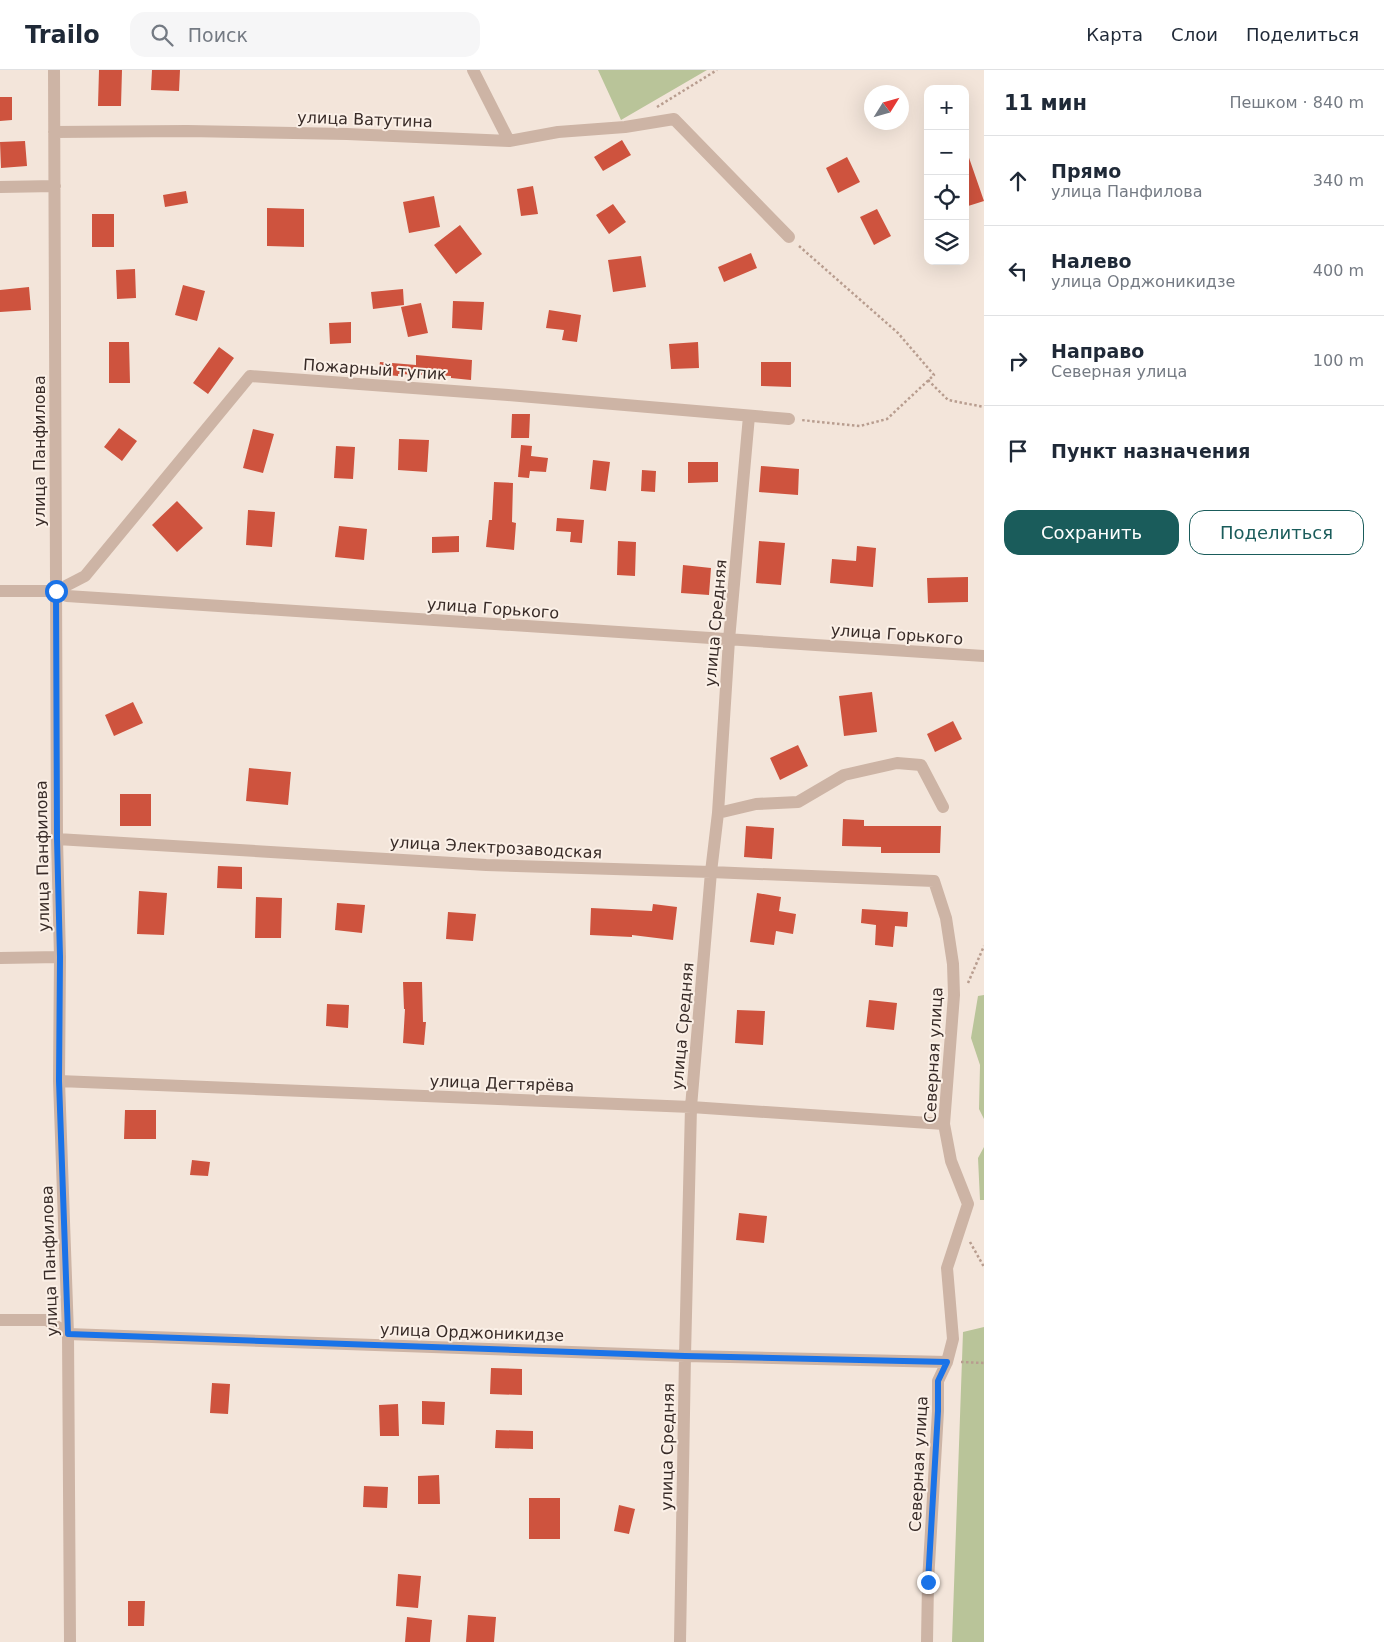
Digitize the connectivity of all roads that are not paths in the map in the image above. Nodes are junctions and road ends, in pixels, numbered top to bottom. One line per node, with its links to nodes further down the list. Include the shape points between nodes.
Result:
1 (54, 70): 3 (street, улица Панфилова)
2 (473, 70): 4 (street)
3 (54, 132): 4 (street, улица Ватутина, via 187,131); 5 (street, улица Панфилова)
4 (509, 141): 7 (street, улица Ватутина, via 674,119)
5 (55, 186): 6 (street); 11 (street, улица Панфилова)
6 (0, 187)
7 (789, 237)
8 (749, 416): 9 (street, Пожарный тупик); 11 (street, Пожарный тупик, via 250,376 85,576); 12 (street, улица Средняя)
9 (789, 419)
10 (0, 591): 11 (street, улица Горького)
11 (56, 591): 12 (street, улица Горького, via 67,596); 16 (street, улица Панфилова)
12 (729, 640): 13 (street, улица Горького); 15 (street, улица Средняя)
13 (984, 656)
14 (943, 806): 15 (street, via 921,765 897,763 844,775 798,802 756,804)
15 (718, 813): 17 (street, улица Средняя)
16 (57, 839): 17 (street, улица Электрозаводская, via 486,865); 19 (street, улица Панфилова)
17 (711, 872): 18 (street, улица Электрозаводская); 22 (street, улица Средняя)
18 (934, 881): 23 (street, Северная улица, via 946,918 953,964 954,995)
19 (60, 957): 20 (street); 21 (street, улица Панфилова)
20 (0, 958)
21 (59, 1081): 22 (street, улица Дегтярёва); 25 (street, улица Панфилова)
22 (691, 1107): 23 (street, улица Дегтярёва); 26 (street, улица Средняя)
23 (944, 1124): 27 (street, Северная улица, via 951,1161 968,1204 947,1268 953,1339)
24 (0, 1320): 25 (street, via 48,1320)
25 (68, 1334): 26 (street, улица Орджоникидзе); 28 (street, улица Панфилова)
26 (685, 1356): 27 (street, улица Орджоникидзе); 29 (street, улица Средняя)
27 (947, 1362): 30 (street, Северная улица, via 938,1381)
28 (70, 1642)
29 (680, 1642)
30 (927, 1642)

